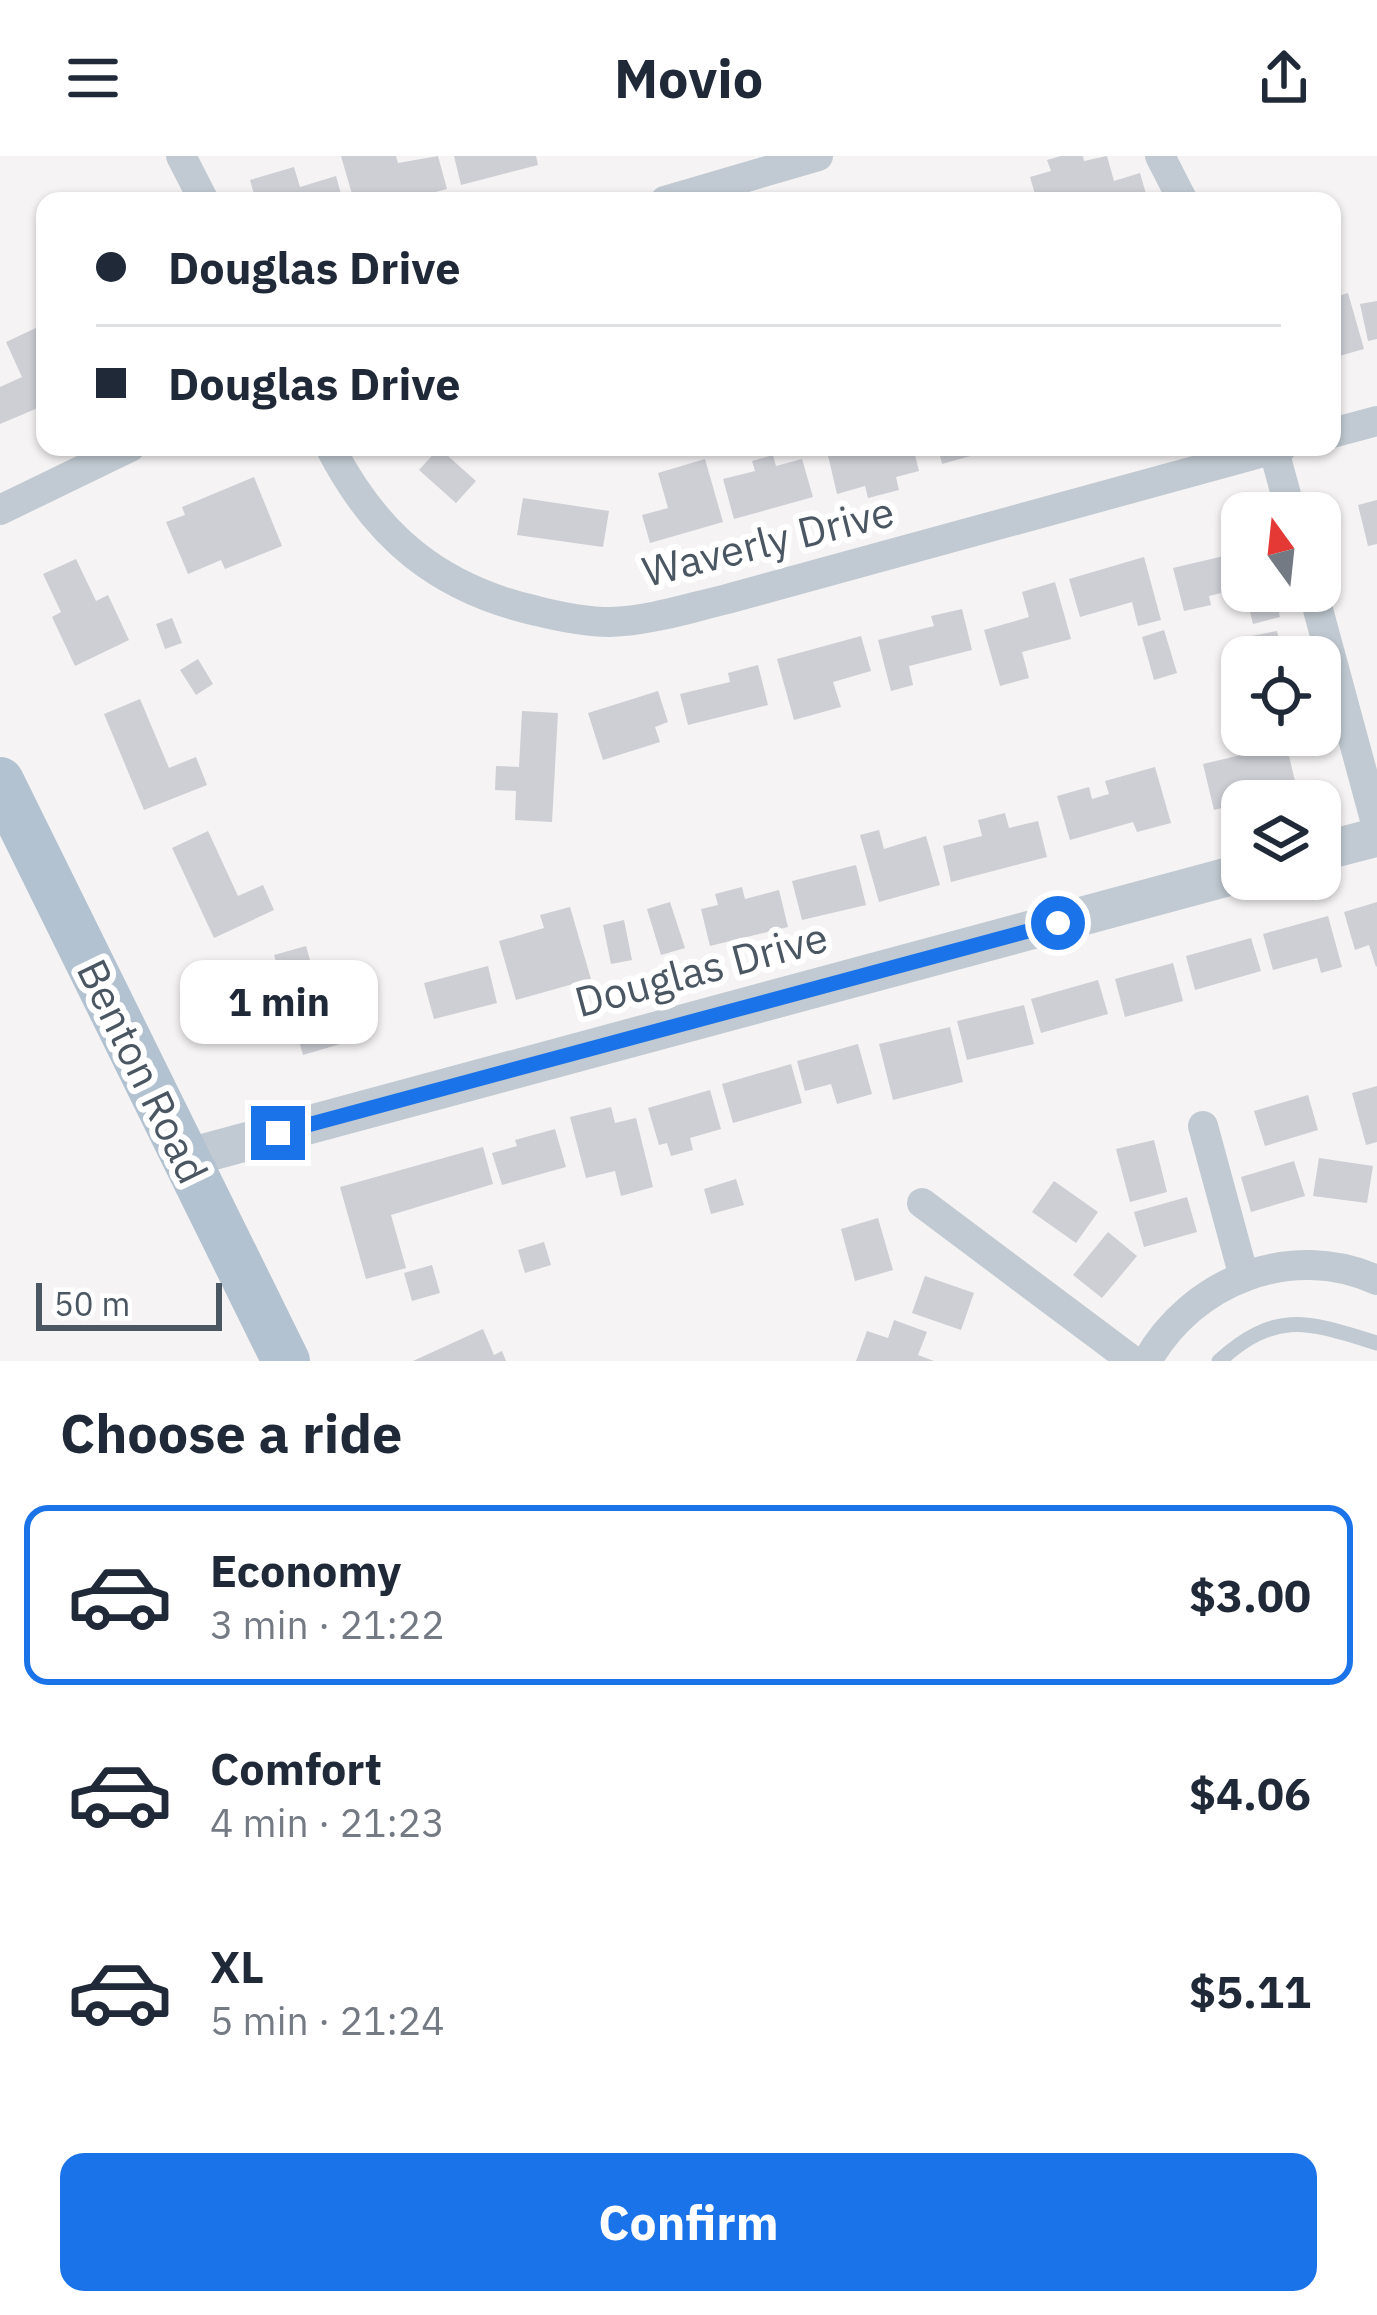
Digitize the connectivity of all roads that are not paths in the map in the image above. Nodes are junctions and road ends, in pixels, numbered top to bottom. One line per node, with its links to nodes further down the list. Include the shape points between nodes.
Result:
1 (181, 156): 4 (street)
2 (818, 156): 5 (street)
3 (1160, 156): 6 (street)
4 (199, 192)
5 (696, 192)
6 (1179, 192)
7 (1377, 421): 8 (street)
8 (1341, 431)
9 (112, 456): 14 (street)
10 (335, 456): 11 (street, Waverly Drive, via 365,506 442,577 508,604 610,622 727,599)
11 (1248, 456)
12 (1279, 456): 13 (street)
13 (1287, 492)
14 (0, 511)
15 (1319, 612): 17 (street)
16 (0, 781): 22 (main road, Benton Road)
17 (1377, 827)
18 (1377, 837): 19 (street)
19 (1341, 846)
20 (1221, 879): 22 (street, Douglas Drive)
21 (1203, 1126): 24 (street)
22 (186, 1158): 27 (main road, Benton Road)
23 (922, 1203): 28 (street)
24 (1244, 1276): 25 (street, via 1314,1266); 29 (street, via 1193,1304)
25 (1377, 1280)
26 (1377, 1343): 30 (lane, via 1288,1322 1242,1340)
27 (286, 1361)
28 (1133, 1361)
29 (1147, 1361)
30 (1219, 1361)

